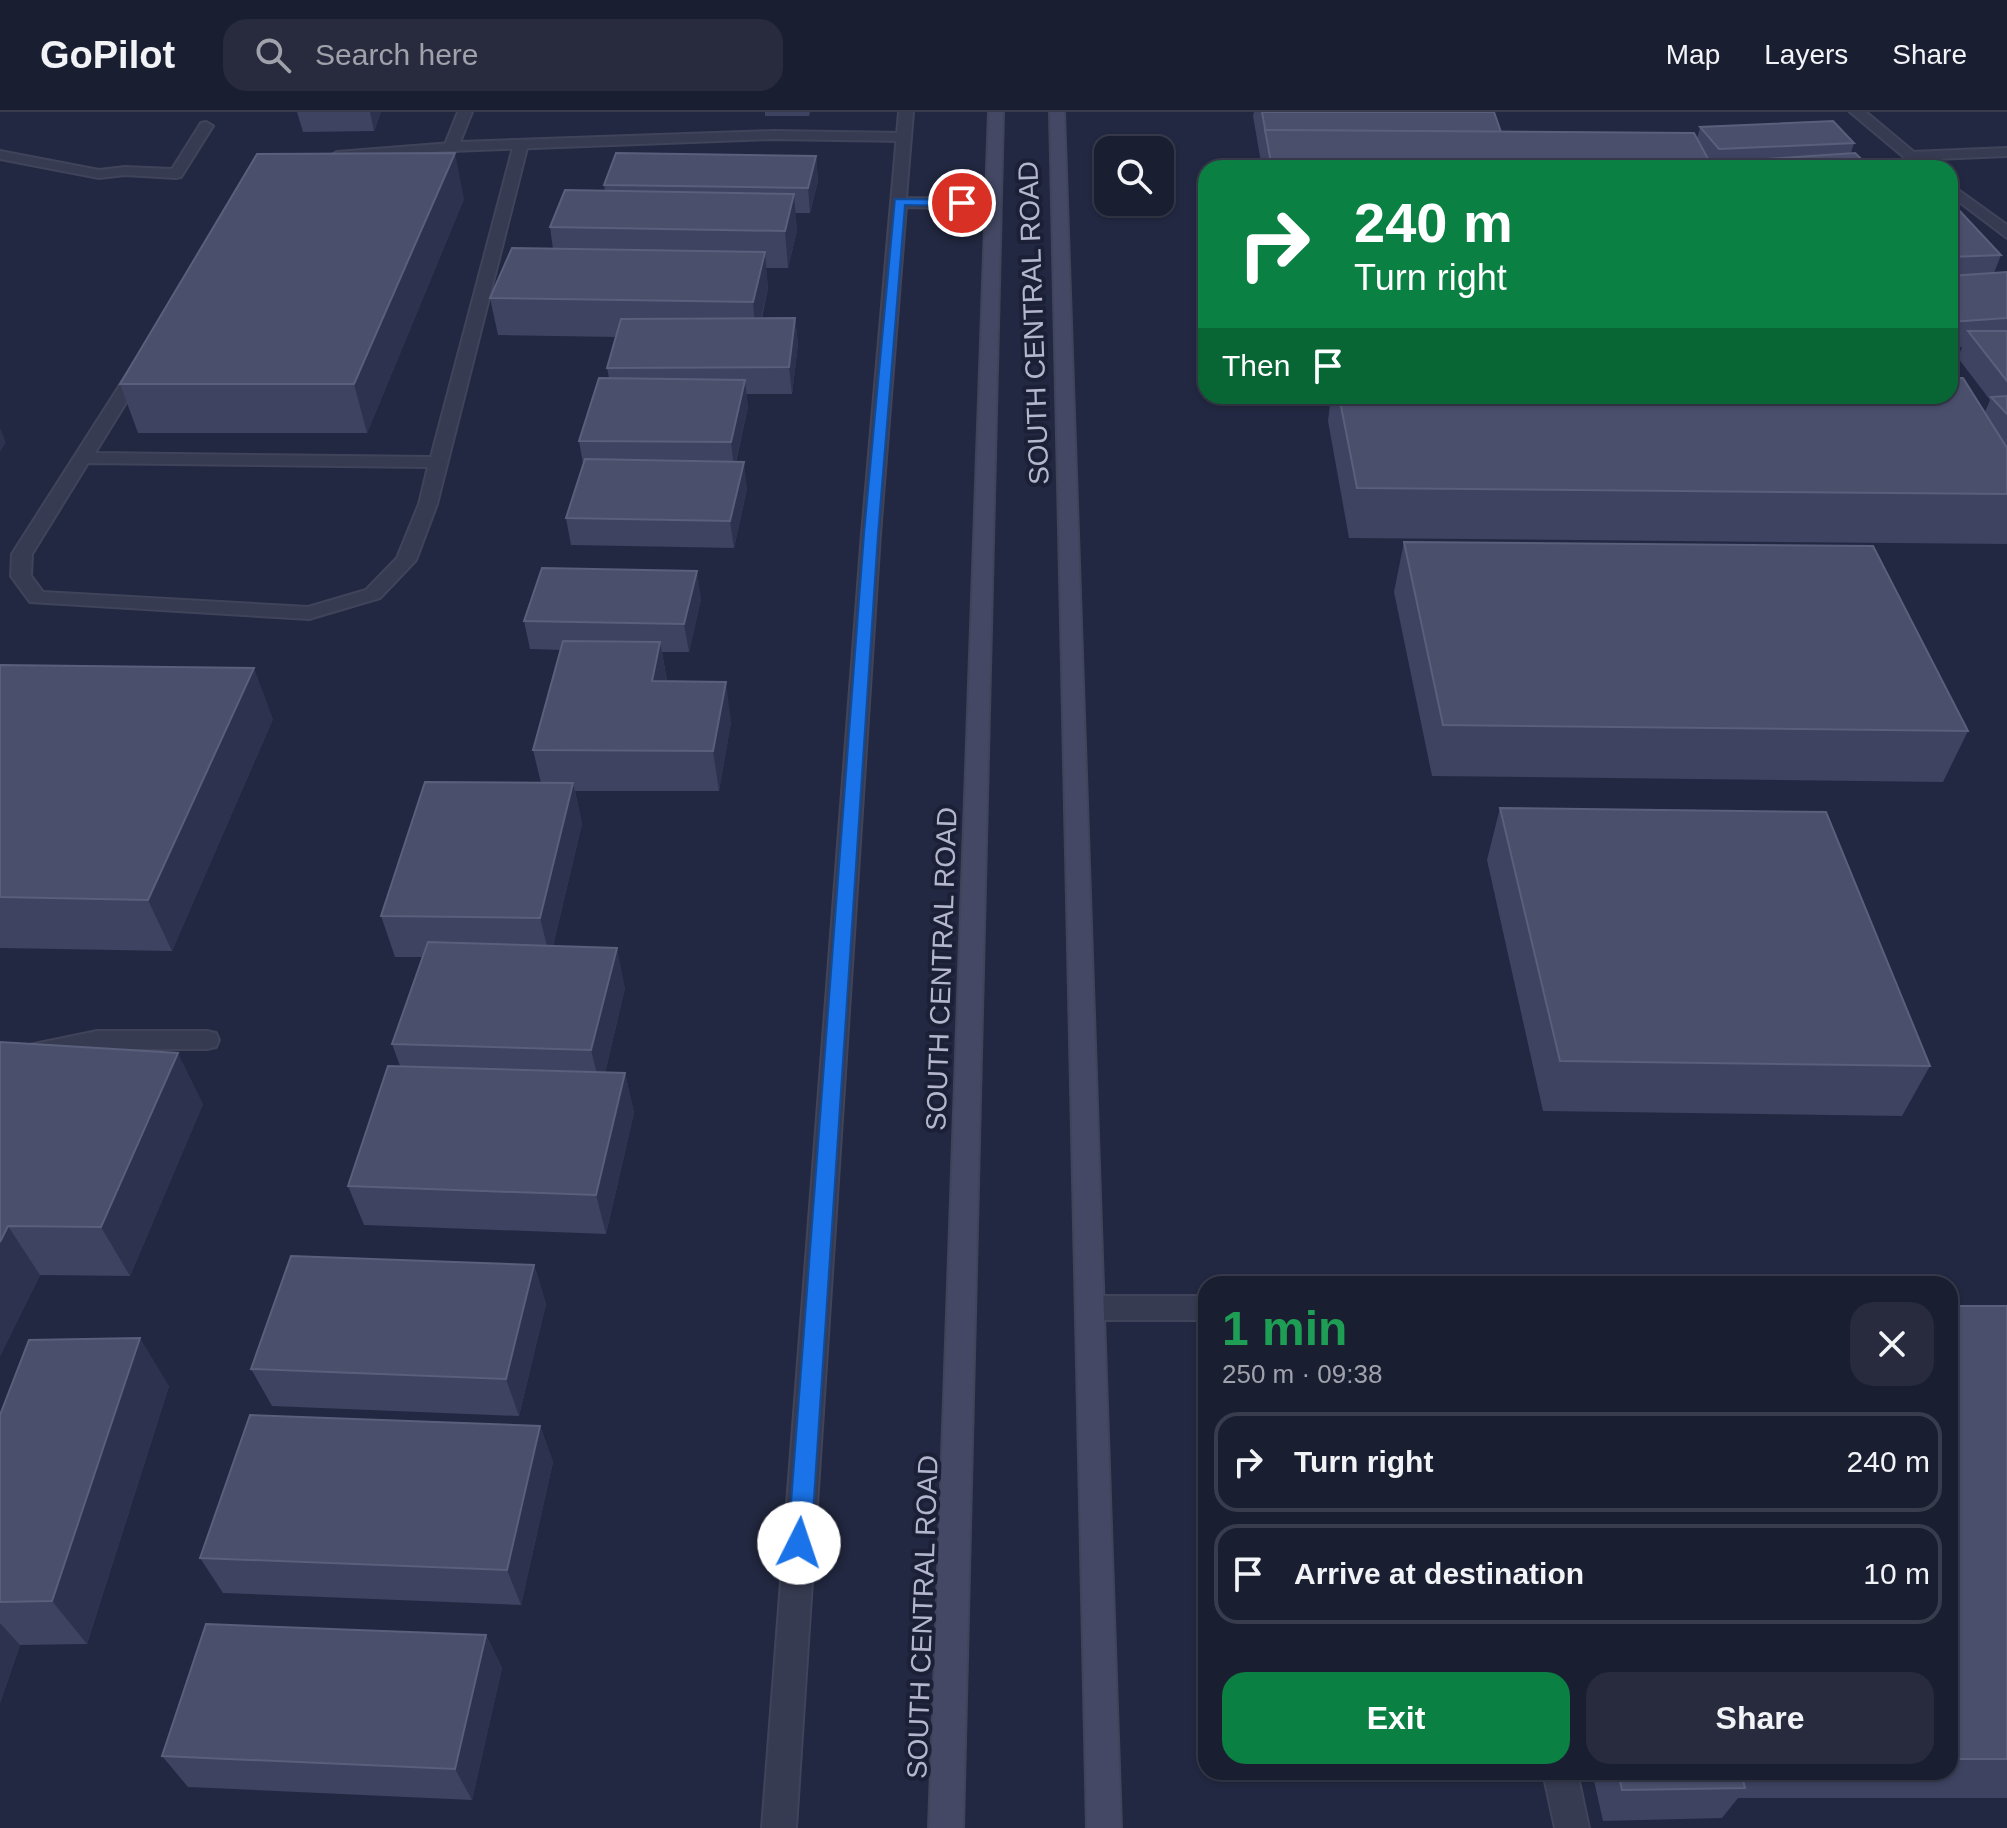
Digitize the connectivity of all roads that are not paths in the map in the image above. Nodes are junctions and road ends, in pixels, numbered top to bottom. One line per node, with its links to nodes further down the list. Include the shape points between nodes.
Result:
1 (465, 112): 9 (street)
2 (906, 112): 7 (street)
3 (996, 112): 17 (main road, SOUTH CENTRAL ROAD)
4 (1057, 112): 24 (main road, SOUTH CENTRAL ROAD)
5 (1857, 112): 12 (street)
6 (206, 126): 11 (street, via 176,174 99,174)
7 (904, 137): 8 (street, via 773,135); 16 (street)
8 (521, 144): 9 (street); 21 (street)
9 (451, 147): 13 (street)
10 (2007, 152): 12 (street)
11 (0, 155)
12 (1911, 156): 14 (street)
13 (318, 158)
14 (1916, 160)
15 (1958, 194): 18 (street)
16 (899, 202): 17 (street); 27 (street)
17 (993, 204): 28 (main road, SOUTH CENTRAL ROAD)
18 (2007, 233)
19 (154, 346): 20 (street)
20 (82, 458): 21 (street); 21 (street, via 22,554 21,576 37,598 309,613 373,594 406,560)
21 (438, 462)
22 (207, 1040): 23 (street, via 97,1040)
23 (0, 1061)
24 (1090, 1308): 25 (street); 29 (main road, SOUTH CENTRAL ROAD)
25 (1198, 1308)
26 (1562, 1780): 30 (street)
27 (779, 1828)
28 (946, 1828)
29 (1104, 1828)
30 (1572, 1828)

